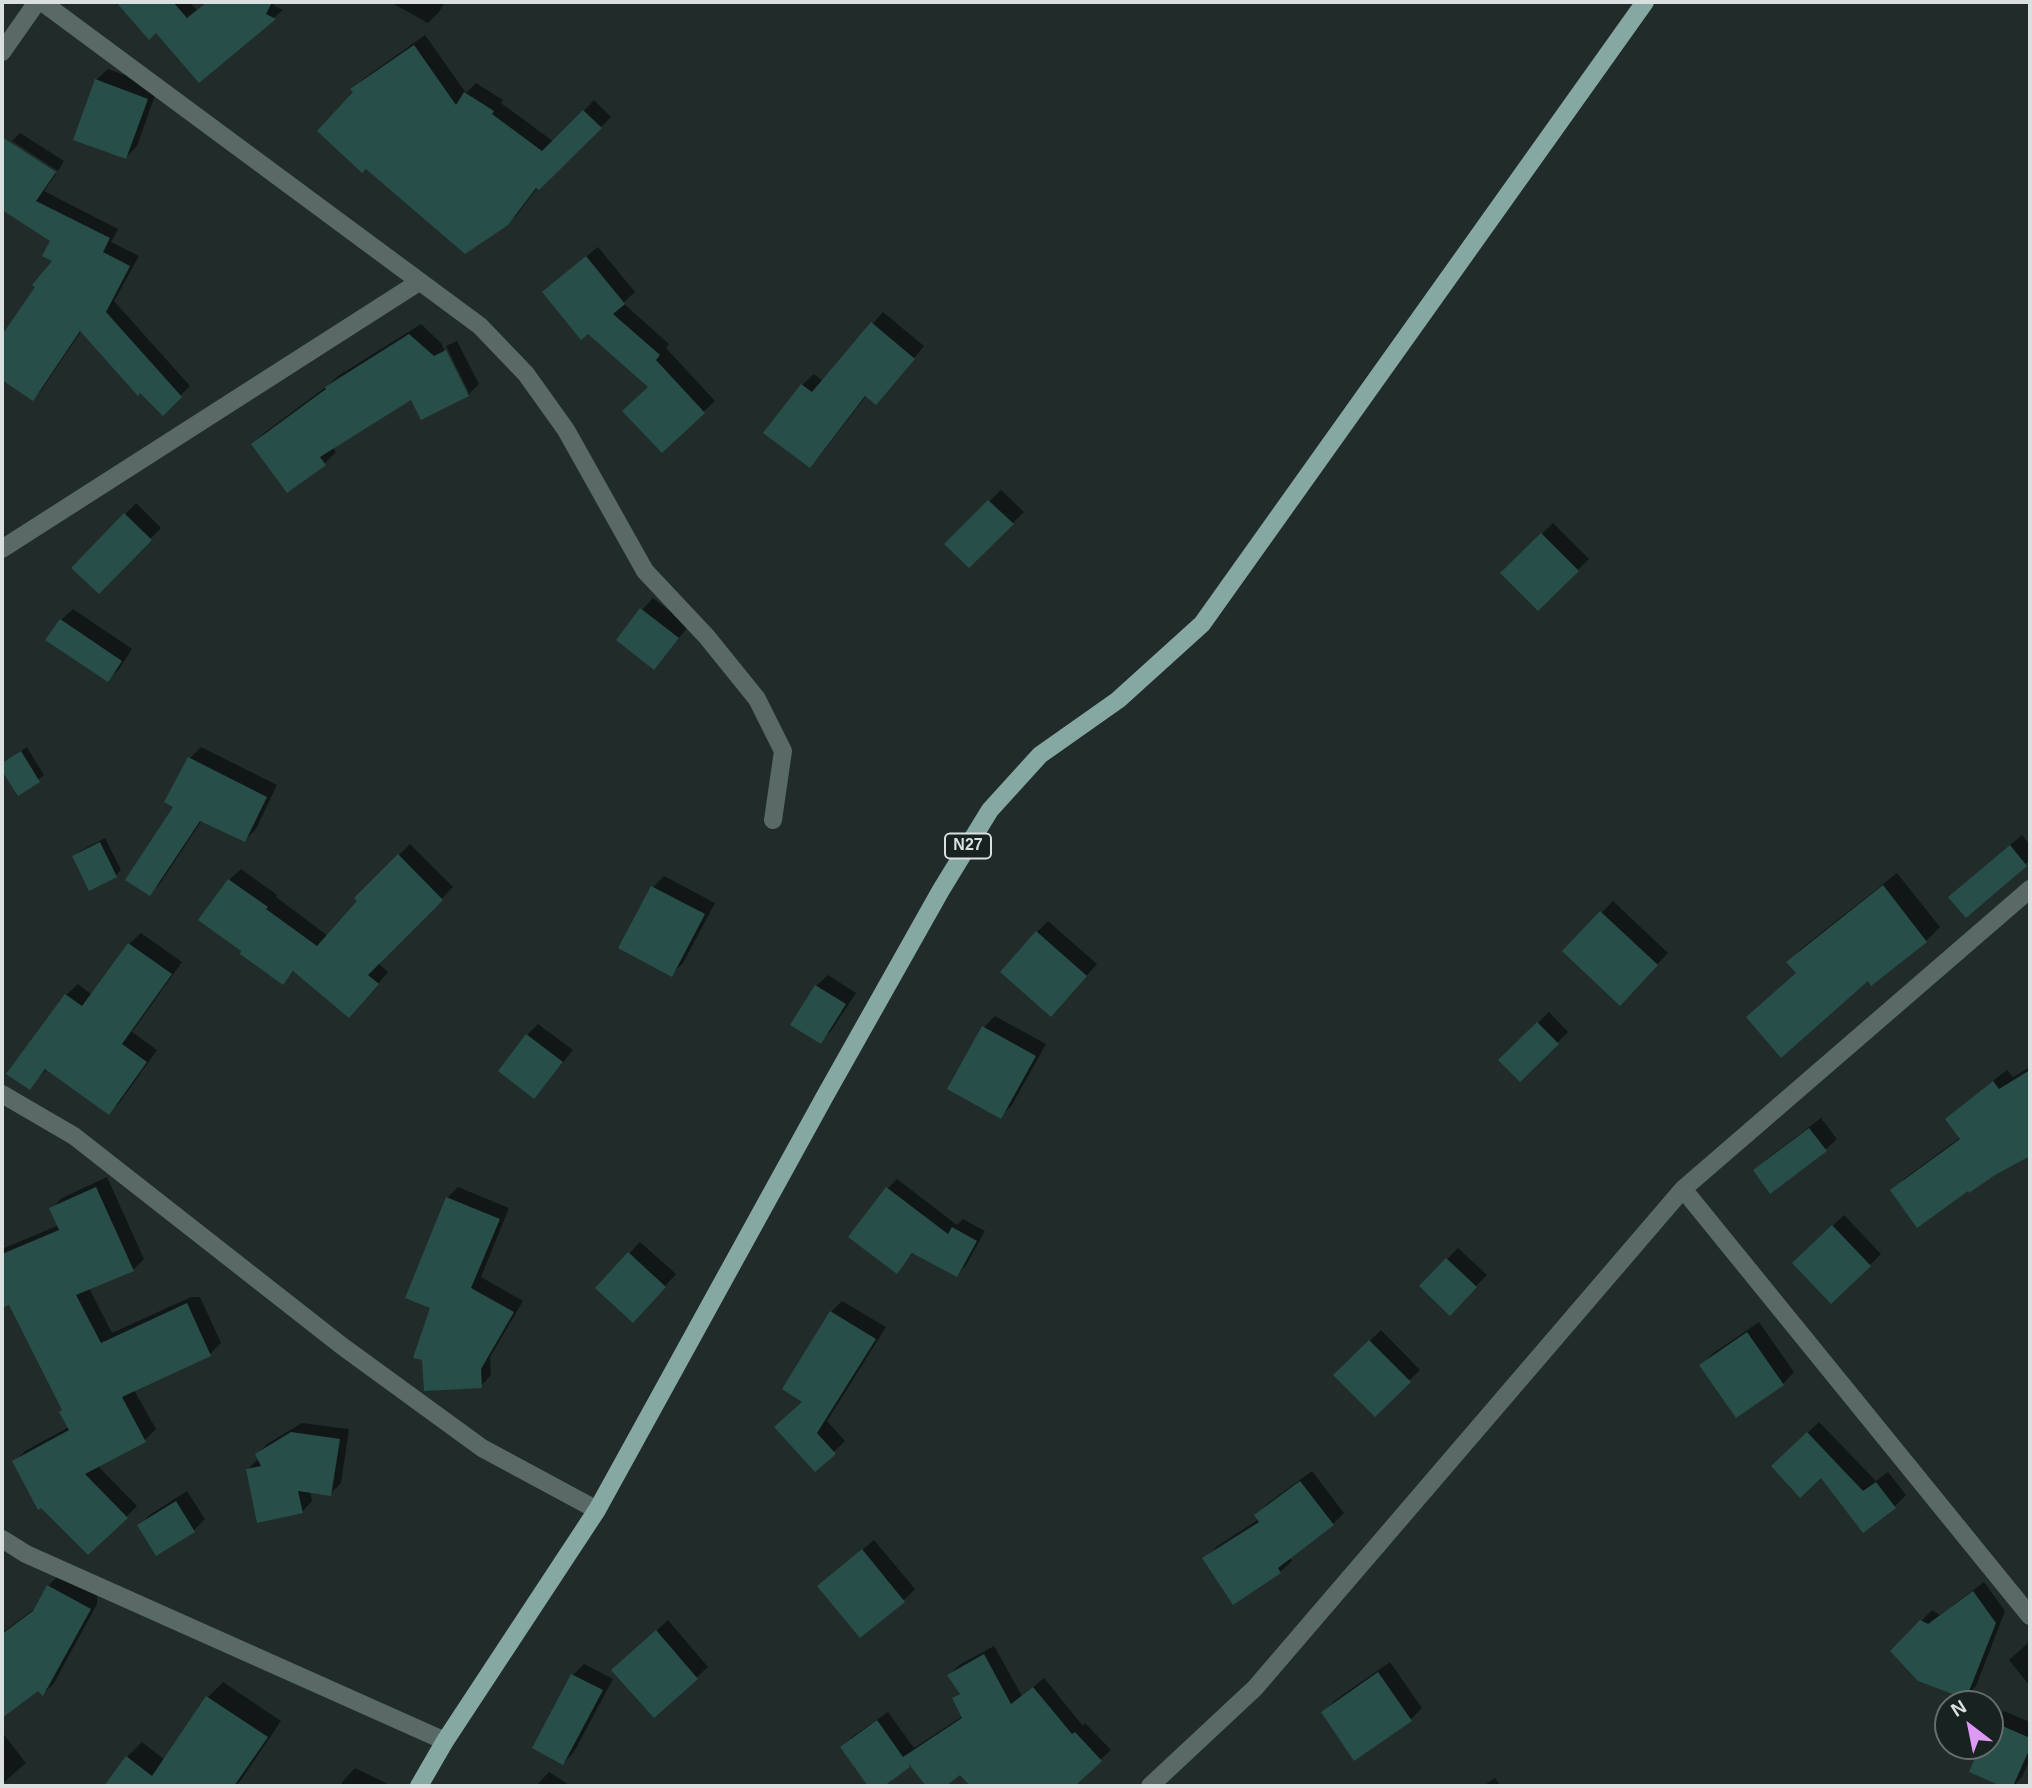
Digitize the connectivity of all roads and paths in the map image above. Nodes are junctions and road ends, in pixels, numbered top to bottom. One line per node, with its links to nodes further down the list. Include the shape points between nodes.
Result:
1 (40, 2): 3 (street); 4 (street)
2 (1645, 2): 10 (main road, N27, via 1202,624 1118,700 1040,755 990,810 941,890)
3 (2, 52)
4 (419, 282): 5 (street); 6 (street, via 480,326 526,374 566,430 645,571 757,699 783,751)
5 (2, 549)
6 (773, 820)
7 (2030, 889): 9 (street)
8 (2, 1094): 10 (street, via 74,1136 342,1346 482,1448)
9 (1683, 1189): 12 (street); 15 (street, via 1255,1688)
10 (597, 1510): 13 (main road, N27)
11 (2, 1539): 13 (street, via 26,1554)
12 (2030, 1616)
13 (445, 1741): 14 (main road, N27)
14 (419, 1786)
15 (1150, 1786)

